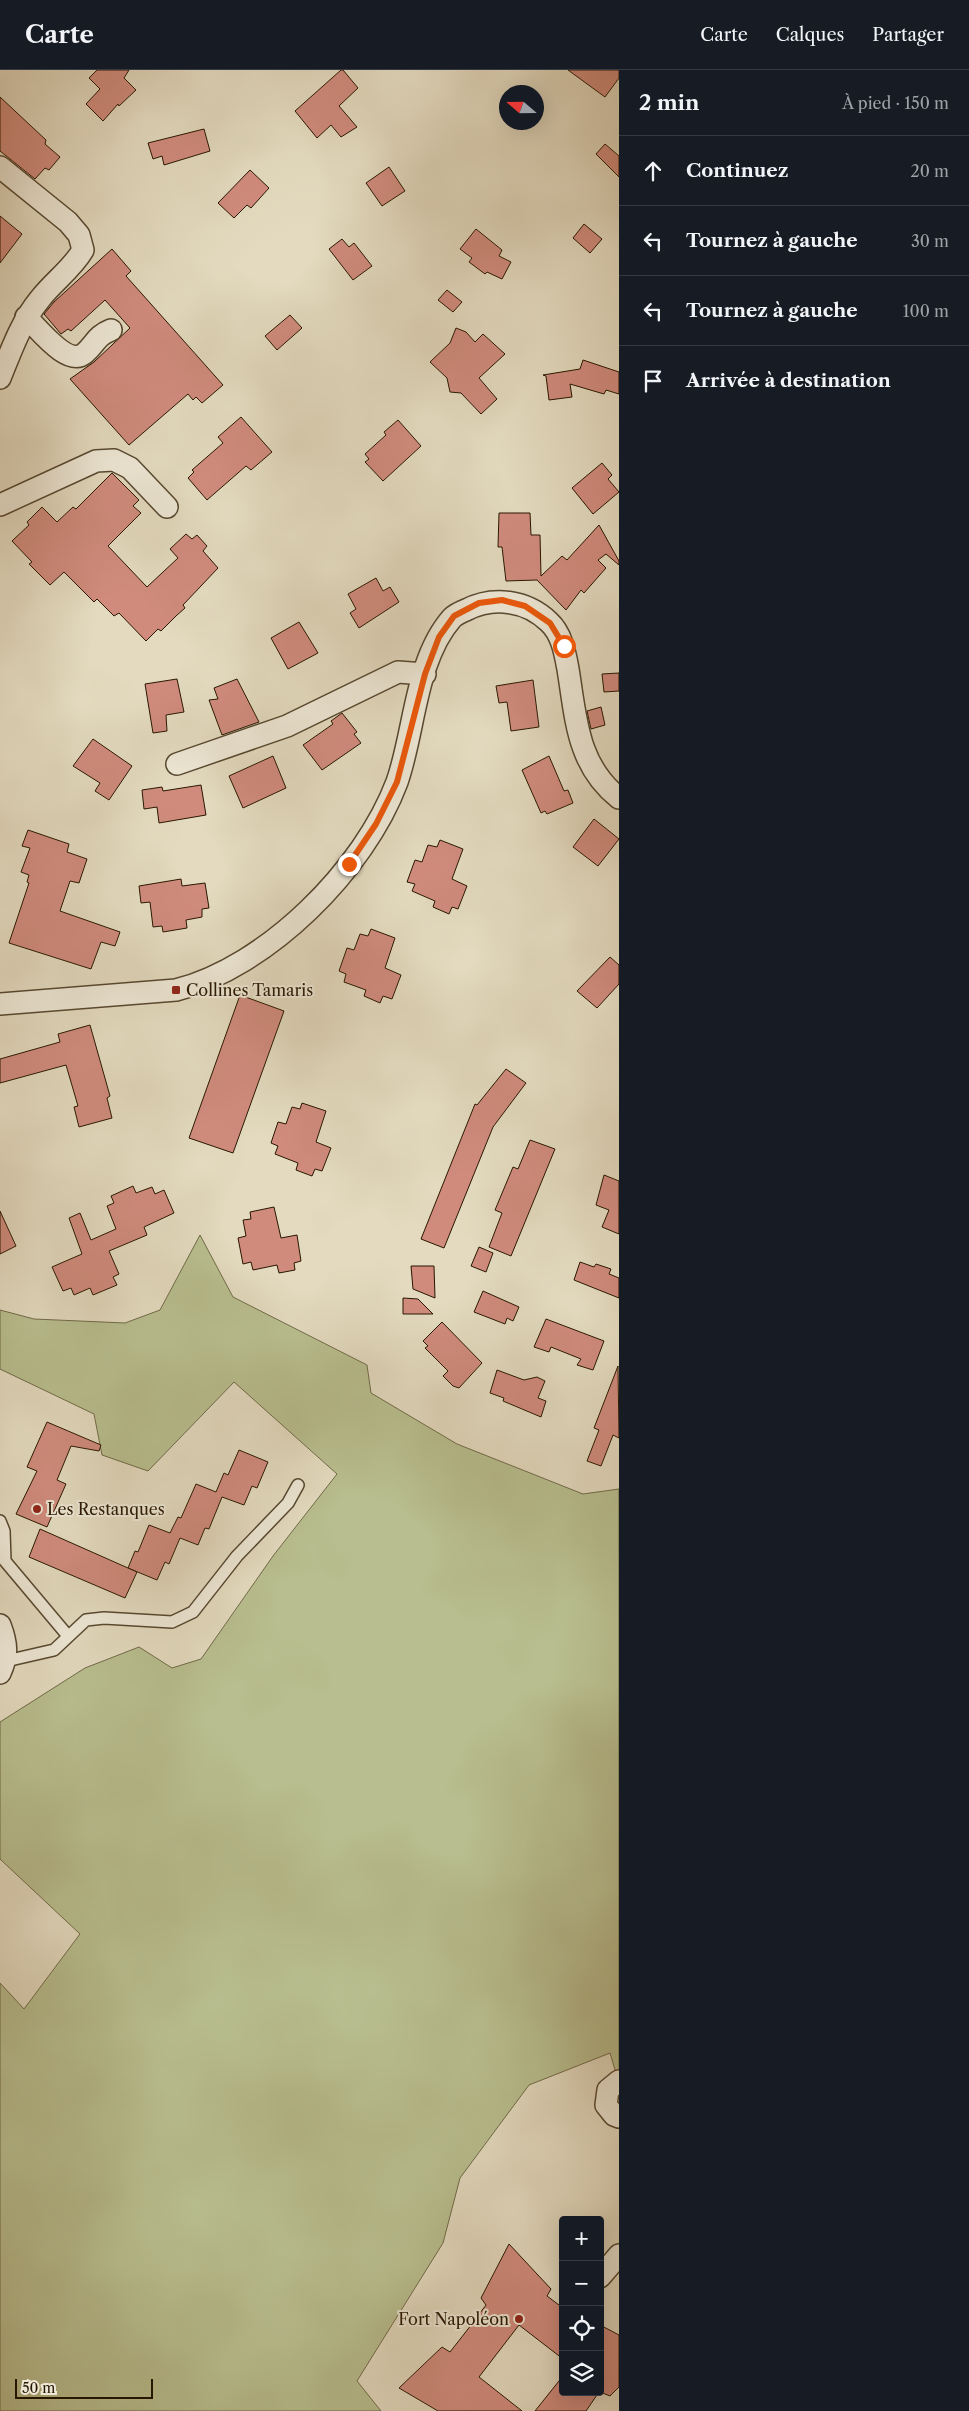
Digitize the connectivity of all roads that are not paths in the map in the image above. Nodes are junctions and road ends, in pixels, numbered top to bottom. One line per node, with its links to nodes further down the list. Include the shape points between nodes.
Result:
1 (0, 167): 2 (street, via 68,222 79,235 83,250)
2 (26, 317): 3 (street, via 66,356 76,358 84,354 100,335); 4 (street)
3 (111, 330)
4 (0, 378)
5 (0, 505): 6 (street, via 96,461 114,460 130,468)
6 (167, 507)
7 (425, 674): 8 (street, via 398,672 287,726); 9 (street, via 439,637 454,616 479,603 502,600 525,606 550,623 564,646 581,745 591,769); 10 (street, via 397,782 376,824 349,864 299,920 218,976 176,990)
8 (177, 764)
9 (619, 798)
10 (0, 1004)
11 (298, 1484): 14 (lane, via 288,1503 236,1556 193,1612 172,1622 86,1620)
12 (0, 1521): 14 (lane, via 4,1530 4,1561)
13 (0, 1626): 15 (street, via 6,1643)
14 (68, 1636): 15 (lane, via 54,1650)
15 (3, 1667)
16 (619, 2081): 17 (street, via 608,2090 606,2105)
17 (619, 2117)
18 (619, 2255): 19 (street)
19 (604, 2272)

